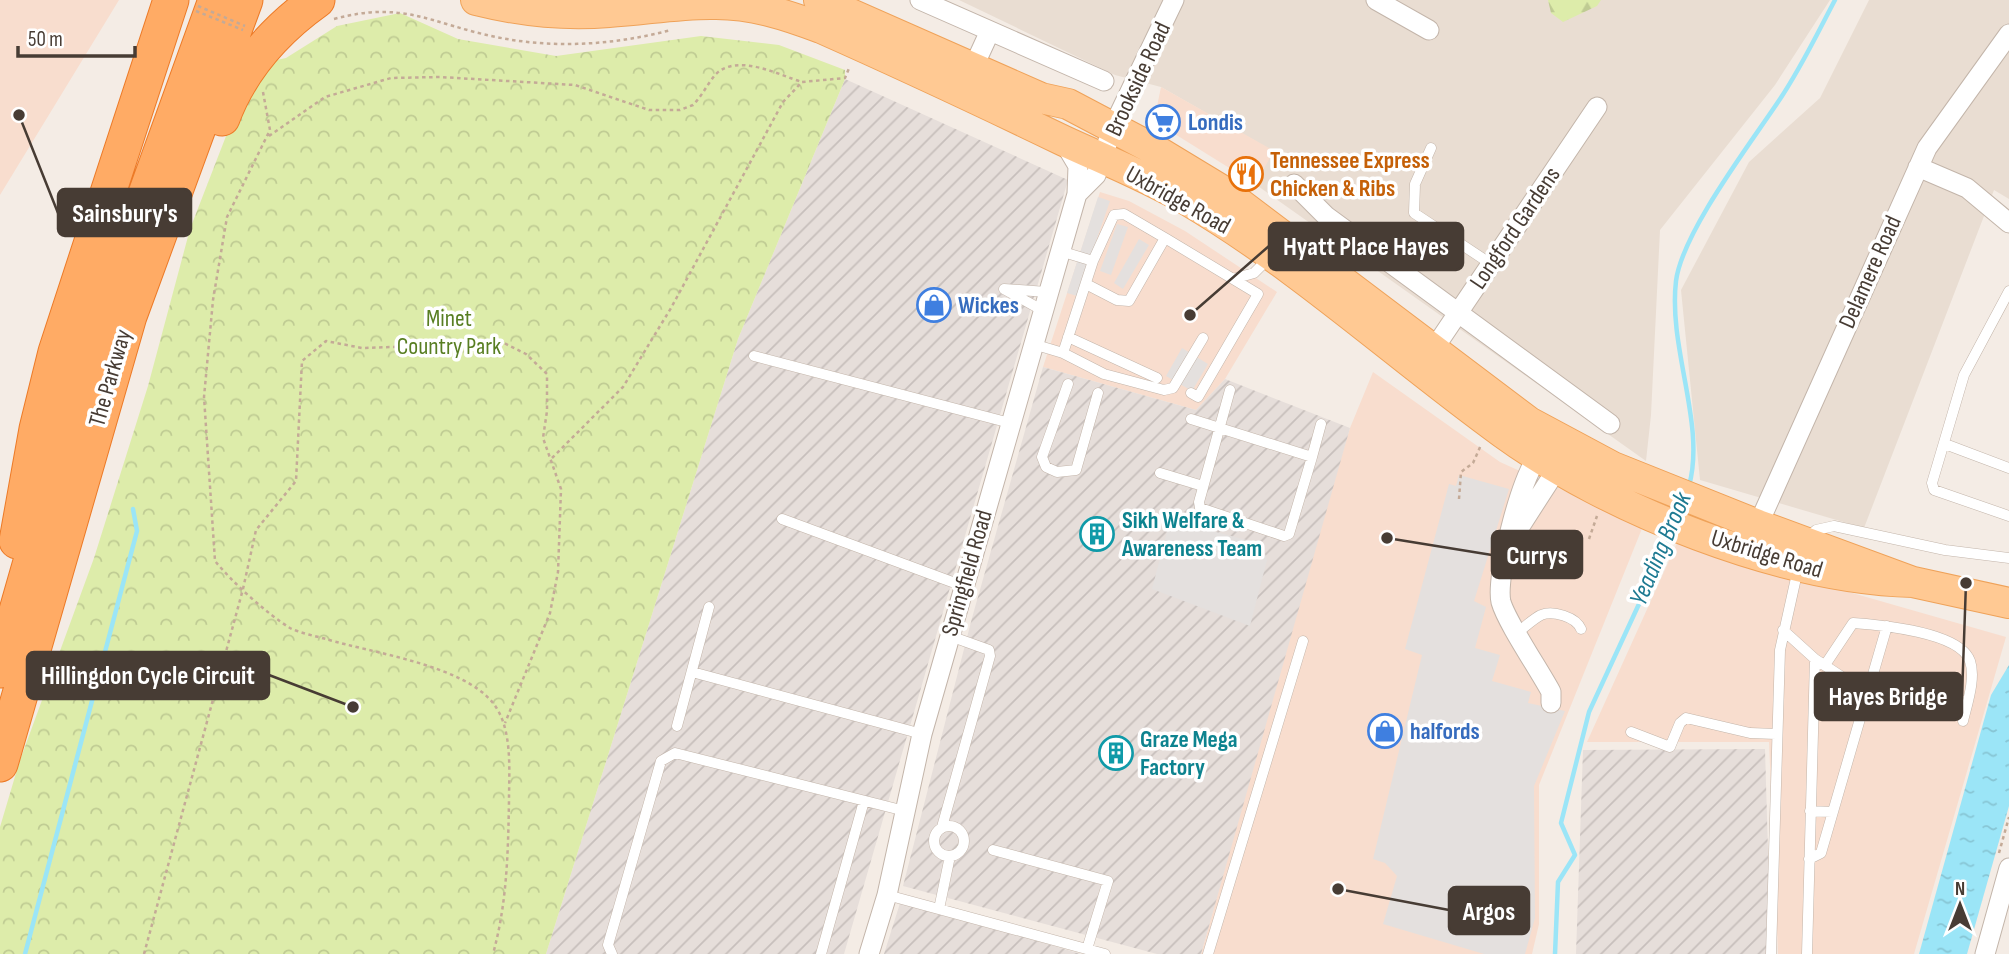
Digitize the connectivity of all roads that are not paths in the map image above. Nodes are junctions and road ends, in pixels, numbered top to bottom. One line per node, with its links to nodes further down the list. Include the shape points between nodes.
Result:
1 (476, 0): 17 (main road, Uxbridge Road, via 574,14 717,4 767,10 821,28)
2 (819, 0): 12 (main road, Uxbridge Road)
3 (920, 0): 10 (street)
4 (1174, 0): 16 (street, Brookside Road)
5 (1376, 0): 9 (street)
6 (195, 4): 72 (highway, via 83,266 46,391); 75 (highway, The Parkway)
7 (322, 11): 79 (highway, via 267,44 229,98 181,224 78,564)
8 (244, 19): 79 (highway, The Parkway, via 129,316)
9 (1429, 30)
10 (990, 31): 12 (street); 13 (street)
11 (2009, 34): 20 (street, Delamere Road, via 1938,130)
12 (973, 68): 14 (main road, Uxbridge Road)
13 (1104, 81)
14 (1041, 98): 16 (main road, Uxbridge Road, via 1068,104); 19 (street, via 1055,114 1088,130)
15 (1597, 107): 28 (street, Longford Gardens)
16 (1113, 127): 19 (street, Brookside Road); 36 (main road, Uxbridge Road, via 1223,191)
17 (1054, 136): 19 (main road, Uxbridge Road); 22 (street, Springfield Road, via 1077,160)
18 (1431, 148): 28 (lane, via 1415,184 1414,213)
19 (1103, 159): 22 (street, Springfield Road, via 1092,180); 26 (main road, Uxbridge Road, via 1187,200)
20 (1917, 167): 23 (street, via 1967,188); 59 (street, Delamere Road)
21 (1294, 184): 32 (street, via 1326,216)
22 (1077, 194): 25 (street, Springfield Road)
23 (2009, 223)
24 (1165, 238): 27 (lane, via 1118,213 1109,221); 29 (lane); 30 (lane, via 1124,303)
25 (1059, 251): 27 (lane); 35 (street, Springfield Road)
26 (1270, 256): 29 (lane, via 1254,273); 50 (main road, Uxbridge Road, via 1505,435)
27 (1093, 261): 30 (lane)
28 (1491, 264): 32 (street, Longford Gardens)
29 (1233, 279): 43 (lane, via 1258,294 1198,397)
30 (1086, 284): 33 (lane)
31 (2009, 290): 49 (lane, via 1964,376)
32 (1456, 314): 36 (street, Longford Gardens); 47 (street)
33 (1068, 338): 37 (lane); 39 (lane)
34 (1203, 338): 37 (lane, via 1173,388 1164,390 1104,374)
35 (1032, 344): 37 (lane); 45 (street, Springfield Road)
36 (1433, 350): 50 (main road, Uxbridge Road)
37 (1063, 353)
38 (754, 356): 45 (lane)
39 (1157, 377)
40 (1068, 384): 42 (lane, via 1042,457 1046,467 1057,472 1076,470)
41 (1230, 390): 48 (lane)
42 (1098, 393)
43 (1191, 393)
44 (1191, 419): 48 (lane)
45 (1010, 423): 63 (street, Springfield Road)
46 (1321, 424): 51 (lane)
47 (1610, 424)
48 (1221, 428): 51 (lane); 54 (lane)
49 (1945, 444): 52 (lane); 57 (lane, via 1933,474 1934,490)
50 (1551, 455): 55 (main road, Uxbridge Road); 69 (street, via 1500,586 1502,604)
51 (1312, 457): 54 (lane, via 1291,529 1284,536 1205,511 1199,502)
52 (2009, 468)
53 (1160, 472): 54 (lane)
54 (1203, 486)
55 (1652, 499): 56 (main road, Uxbridge Road); 60 (main road, Uxbridge Road)
56 (1709, 505): 59 (main road, Uxbridge Road); 60 (main road)
57 (2009, 516)
58 (782, 519): 63 (lane)
59 (1758, 525): 61 (main road, Uxbridge Road)
60 (1702, 535): 61 (main road, Uxbridge Road)
61 (1802, 553): 62 (lane, via 1816,530 1834,526); 64 (main road, Uxbridge Road, via 1870,581 1913,582); 68 (lane)
62 (2009, 558)
63 (963, 586): 70 (street, Springfield Road)
64 (2009, 603)
65 (709, 607): 76 (lane)
66 (1887, 626): 74 (lane, via 1853,623); 77 (lane); 80 (lane, via 1940,638 1965,651 1971,663)
67 (1581, 629): 69 (lane, via 1562,615 1542,614)
68 (1783, 631): 73 (lane); 84 (lane)
69 (1518, 632): 78 (street, via 1551,692)
70 (950, 636): 83 (street, Springfield Road); 90 (lane, via 984,647 989,656)
71 (1303, 641): 102 (lane)
72 (0, 648)
73 (1815, 659): 74 (lane); 88 (lane)
74 (1825, 665): 77 (lane)
75 (0, 670)
76 (692, 672): 81 (lane); 83 (lane)
77 (1868, 694): 89 (lane)
78 (1551, 703)
79 (16, 706): 85 (highway, The Parkway)
80 (1963, 721)
81 (677, 726)
82 (1631, 732): 84 (lane, via 1670,747 1686,718 1750,733)
83 (922, 734): 87 (street, Springfield Road)
84 (1776, 734): 103 (lane)
85 (0, 764)
86 (864, 801): 87 (lane); 98 (lane, via 675,753 661,761 608,944); 99 (lane)
87 (905, 811): 95 (street, Springfield Road)
88 (1810, 811): 89 (lane); 93 (lane)
89 (1832, 812): 93 (lane, via 1821,853)
90 (942, 827): 92 (lane, via 935,835 935,845); 92 (lane, via 956,827 965,839 959,852)
91 (993, 850): 97 (lane, via 1108,881)
92 (950, 856): 96 (lane)
93 (1809, 859): 104 (lane)
94 (2009, 868): 105 (street)
95 (887, 895): 96 (lane); 100 (street, Springfield Road)
96 (939, 909): 97 (lane)
97 (1087, 949): 101 (lane)
98 (612, 954)
99 (821, 954)
100 (869, 954)
101 (1105, 954)
102 (1208, 954)
103 (1771, 954)
104 (1807, 954)
105 (1985, 954)

